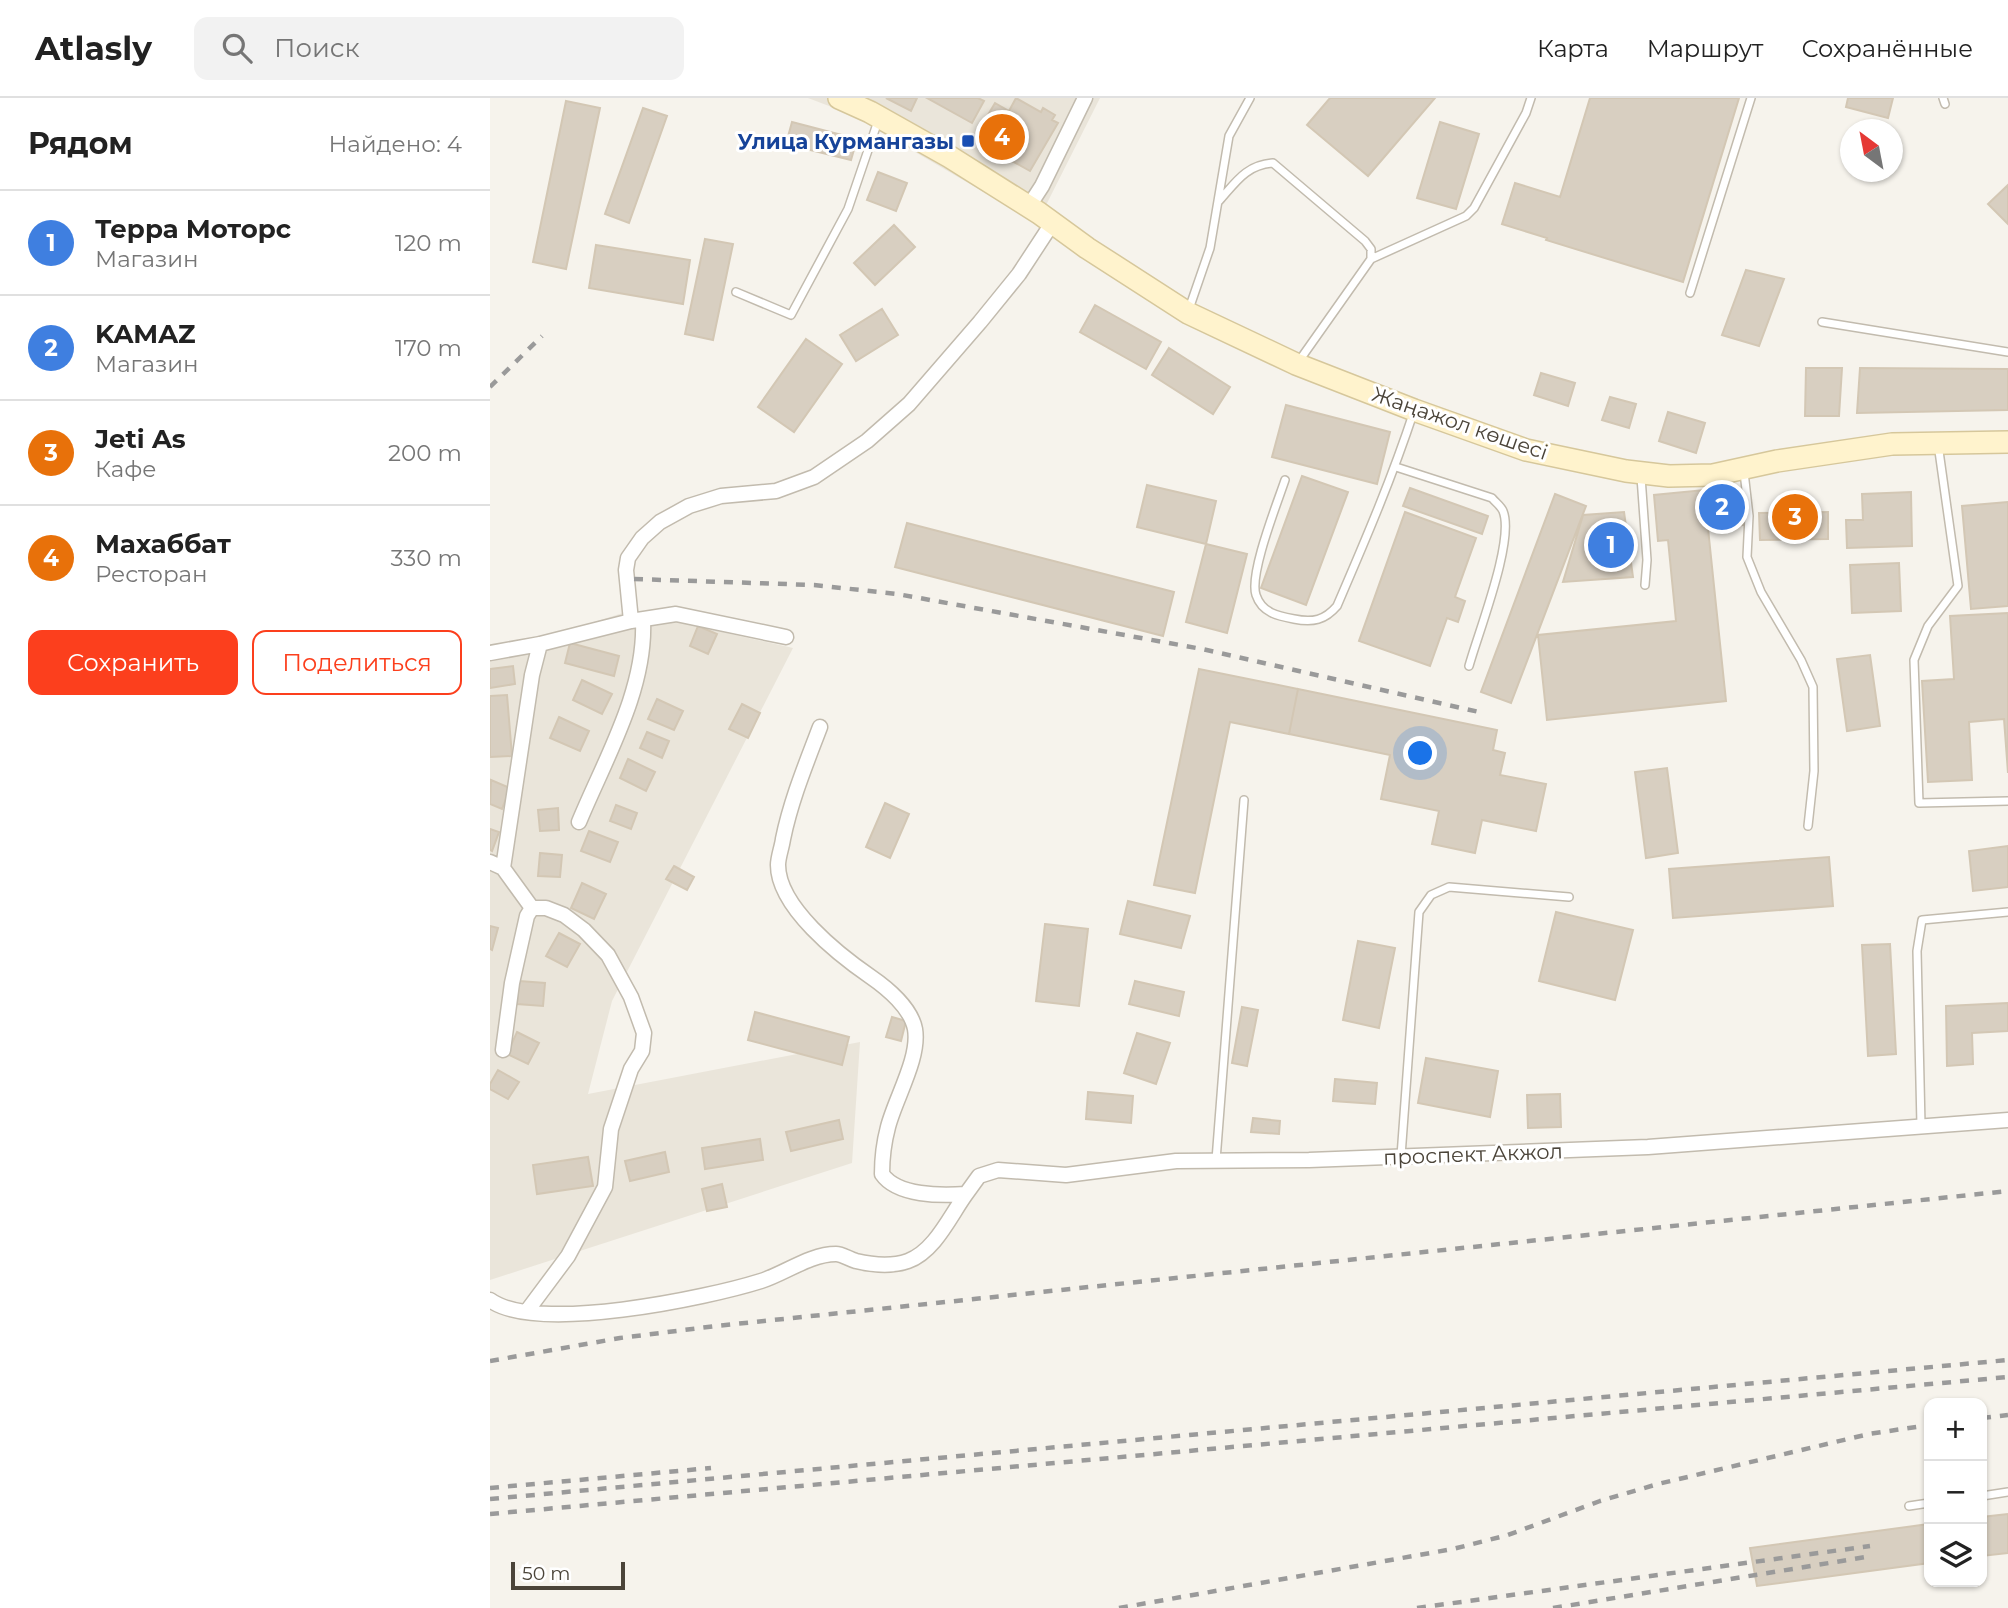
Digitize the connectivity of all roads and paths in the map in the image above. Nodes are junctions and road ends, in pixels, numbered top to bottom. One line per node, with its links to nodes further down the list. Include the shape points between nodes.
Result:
1 (1085, 98): 8 (street, via 1042,186)
2 (1250, 98): 7 (lane, via 1228,136)
3 (1531, 98): 9 (lane, via 1474,208 1466,216)
4 (1751, 98): 11 (lane)
5 (849, 100): 6 (main road, Жаңажол көшесі)
6 (880, 117): 8 (main road, Жаңажол көшесі); 10 (lane, via 848,209 791,315)
7 (1219, 201): 9 (lane, via 1249,169 1273,163 1365,241); 12 (lane, via 1210,248)
8 (1040, 214): 12 (main road, Жаңажол көшесі); 24 (street, via 1019,274 909,404 867,440 814,477 776,491 721,496 690,506 642,538 628,558 626,570)
9 (1371, 259): 15 (lane)
10 (736, 292)
11 (1690, 293)
12 (1188, 313): 15 (main road, Жаңажол көшесі)
13 (1822, 322): 14 (lane)
14 (2008, 352)
15 (1297, 364): 16 (main road, Жаңажол көшесі)
16 (1414, 410): 19 (lane); 21 (main road, Жаңажол көшесі, via 1526,450)
17 (2008, 442): 18 (main road, Жаңажол көшесі)
18 (1938, 444): 20 (main road, Жаңажол көшесі, via 1892,444); 31 (lane, via 1958,586 1928,626 1914,660 1919,803)
19 (1396, 467): 22 (lane, via 1337,606 1320,620 1275,616 1256,594 1255,576); 28 (lane, via 1492,498 1502,509 1504,546)
20 (1744, 468): 21 (main road, Жаңажол көшесі, via 1713,475); 33 (lane, via 1747,557 1813,687 1814,771)
21 (1641, 473): 23 (lane)
22 (1285, 481)
23 (1645, 584)
24 (637, 621): 25 (street, via 676,614); 26 (street); 32 (street, via 644,641 632,696)
25 (786, 638)
26 (540, 644): 27 (street); 34 (street)
27 (490, 653)
28 (1469, 666)
29 (820, 727): 43 (street, via 789,812 778,865 782,884 812,928 896,999 915,1029 888,1126 882,1174 888,1183 919,1193)
30 (1244, 800): 42 (lane)
31 (2008, 801)
32 (579, 822)
33 (1808, 826)
34 (497, 865): 36 (street)
35 (1569, 897): 41 (lane, via 1449,887 1430,895 1419,912)
36 (532, 908): 38 (street, via 512,983); 45 (street, via 564,915 608,955 644,1033 642,1051 631,1069 611,1129 605,1187 568,1256)
37 (2008, 912): 40 (lane, via 1922,920 1917,951)
38 (503, 1050)
39 (2008, 1120): 40 (street, проспект Акжол)
40 (1922, 1125): 41 (street, проспект Акжол, via 1648,1147)
41 (1401, 1157): 42 (street, проспект Акжол)
42 (1216, 1160): 43 (street, проспект Акжол, via 1147,1163 1066,1175 998,1170 979,1176)
43 (966, 1194): 45 (street, проспект Акжол, via 928,1248 909,1261 884,1266 837,1254 818,1257 761,1281 610,1312 568,1315)
44 (490, 1300): 45 (street, проспект Акжол)
45 (527, 1311)
46 (2008, 1492): 47 (lane)
47 (1987, 1495)
48 (1924, 1504): 49 (lane)
49 (1909, 1506)

